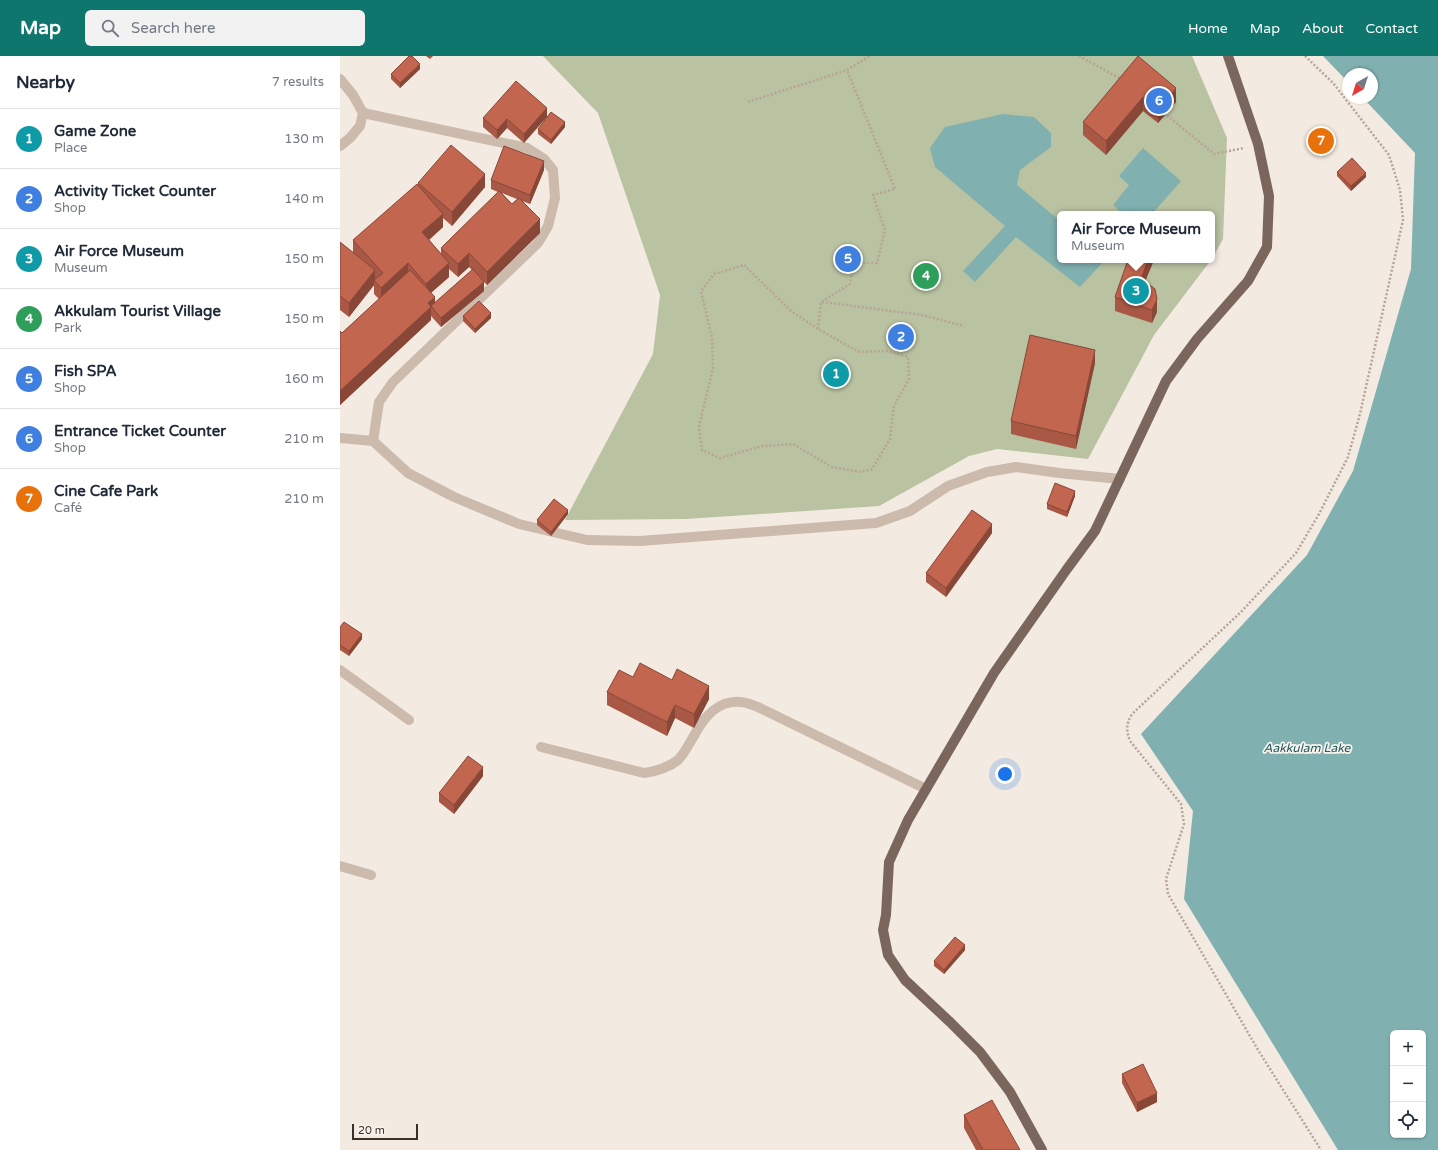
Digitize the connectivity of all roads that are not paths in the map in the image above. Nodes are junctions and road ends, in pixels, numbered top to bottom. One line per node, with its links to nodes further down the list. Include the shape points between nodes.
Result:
1 (1228, 56): 7 (main road, via 1258,144 1269,196 1267,247 1248,281 1197,339 1166,381)
2 (340, 79): 3 (lane)
3 (363, 113): 4 (lane, via 360,126); 6 (lane, via 527,148 544,159 553,170 555,198 548,226 538,243 393,382 379,402)
4 (340, 146)
5 (340, 438): 6 (lane)
6 (373, 441): 7 (lane, via 408,473 454,497 519,524 587,540 648,540 876,523 910,511 948,486 987,472 1016,467)
7 (1120, 479): 11 (main road, via 1095,531 994,673)
8 (340, 670): 9 (lane)
9 (409, 720)
10 (541, 747): 11 (lane, via 644,773 658,771 679,759 699,725 710,712 724,704 739,702 758,707)
11 (926, 789): 14 (main road, via 908,820 889,862 883,930 888,955 905,980 980,1052 1010,1092)
12 (340, 866): 13 (lane)
13 (371, 875)
14 (1042, 1150)

